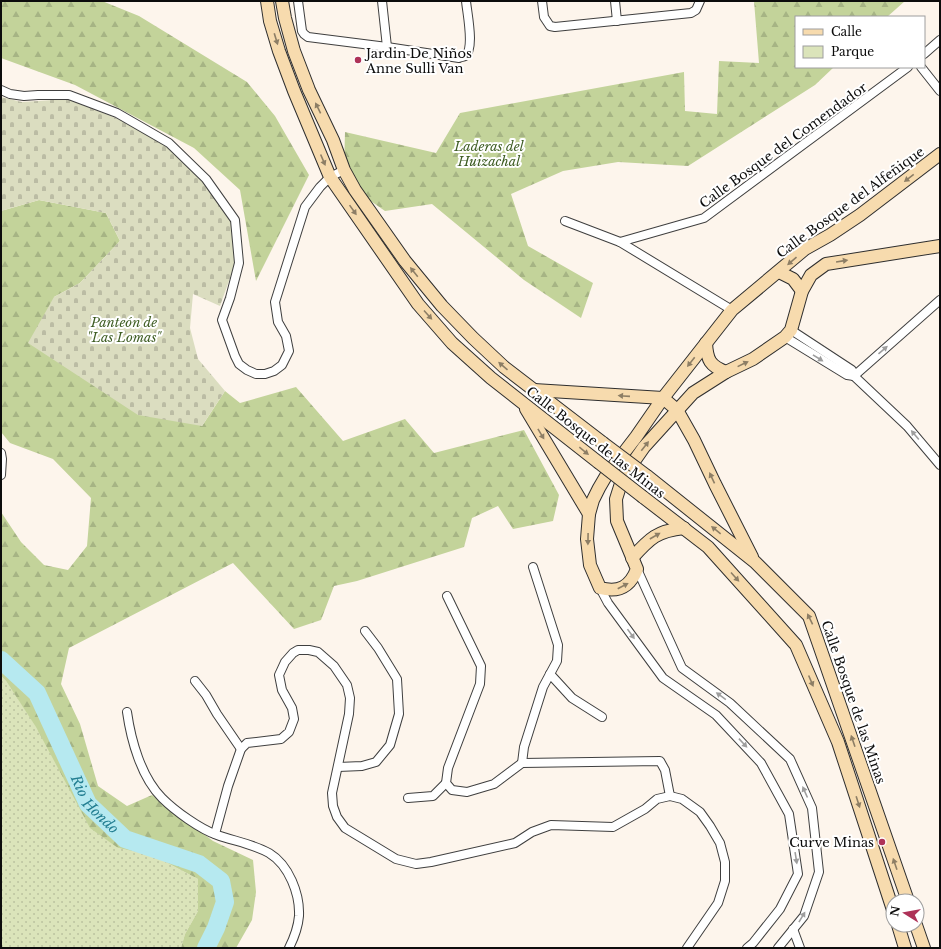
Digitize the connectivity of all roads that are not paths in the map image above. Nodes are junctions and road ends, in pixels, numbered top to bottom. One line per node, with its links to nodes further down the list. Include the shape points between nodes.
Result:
1 (267, 1): 19 (main road, Calle Bosque de las Minas, one-way to 19, via 279,51)
2 (282, 1): 18 (main road, Calle Bosque de las Minas, one-way to 2, via 294,51)
3 (298, 1): 11 (street, via 302,31 308,37)
4 (382, 1): 11 (street)
5 (466, 1): 11 (street, via 470,50 465,56 459,58)
6 (542, 1): 9 (street, via 544,17 550,26)
7 (615, 1): 9 (street)
8 (700, 1): 9 (street, via 696,10 690,13)
9 (617, 21)
10 (940, 40): 12 (street)
11 (387, 47)
12 (925, 53)
13 (907, 68): 21 (street, Calle Bosque del Comendador, via 704,218)
14 (922, 68): 16 (street)
15 (1, 90): 19 (street, via 24,96 69,95 117,114 169,144 206,179 235,220 239,263 222,320 239,364 256,374 274,371 282,365 289,351 286,336 278,322 275,302 305,207)
16 (940, 91)
17 (940, 154): 23 (main road, Calle Bosque del Alfeñique, one-way to 23, via 860,215 805,249)
18 (344, 170): 19 (street); 31 (main road, Calle Bosque de las Minas, one-way to 18, via 499,362 442,306 405,261)
19 (330, 177): 33 (main road, Calle Bosque de las Minas, one-way to 33, via 418,304 452,343)
20 (565, 221): 21 (street)
21 (620, 242): 26 (street)
22 (940, 246): 24 (main road, one-way to 22, via 811,275 826,264)
23 (779, 272): 24 (main road, via 793,279); 26 (main road, Calle Bosque del Alfeñique)
24 (802, 291): 27 (main road)
25 (939, 302): 30 (street, one-way to 25)
26 (732, 310): 28 (main road, Calle Bosque del Alfeñique)
27 (788, 334): 29 (main road, one-way to 27, via 753,359); 30 (street, via 846,375)
28 (706, 343): 29 (main road, via 709,361 716,368); 32 (main road, Calle Bosque del Alfeñique, one-way to 32)
29 (726, 372): 34 (main road, via 693,393)
30 (854, 376): 36 (street, one-way to 30, via 907,426)
31 (534, 390): 32 (main road, one-way to 31); 40 (main road, Calle Bosque de las Minas, one-way to 31, bridge)
32 (663, 398): 34 (main road); 38 (main road, Calle Bosque del Alfeñique, via 606,476 593,500)
33 (521, 401): 38 (main road, one-way to 38); 39 (main road, Calle Bosque de las Minas, one-way to 39, bridge)
34 (677, 410): 40 (main road, one-way to 34); 41 (main road, one-way to 34, via 617,521 616,499 623,478 644,447)
35 (1, 453): 37 (street)
36 (940, 465)
37 (1, 475)
38 (590, 514): 43 (main road, Calle Bosque del Alfeñique, one-way to 43, via 588,551 590,565)
39 (684, 528): 41 (main road, one-way to 39, via 649,539 672,529); 58 (main road, Calle Bosque de las Minas, one-way to 58, via 708,547 796,645 838,742)
40 (755, 562): 57 (main road, Calle Bosque de las Minas, one-way to 40, via 809,616)
41 (635, 564): 43 (main road, one-way to 41, via 619,589 627,585 633,578); 61 (street, one-way to 41, via 804,916 819,872 812,808 790,759 730,703 682,668)
42 (533, 567): 46 (street, via 558,645 557,661)
43 (600, 588): 66 (street, one-way to 66, via 608,603 663,678 716,715 761,763 789,814 798,874 780,909)
44 (447, 596): 53 (street, via 481,666 480,684 448,768)
45 (365, 631): 52 (street, via 397,679 399,714 390,745 376,762 362,766)
46 (550, 674): 49 (street, via 572,698); 51 (street, via 524,748)
47 (195, 681): 50 (street)
48 (127, 712): 56 (street, via 130,733 150,783 179,813)
49 (602, 717)
50 (241, 749): 52 (street, via 247,743 281,739 289,732 294,719 292,708 282,690 279,675 293,653 298,650 309,650 318,652 334,666 347,685 350,698 349,714); 56 (street)
51 (522, 763): 53 (street, via 494,784 467,792 452,790); 54 (street, via 660,761 665,770)
52 (338, 767): 54 (street, via 332,793 333,806 337,818 345,828 396,859 416,864 515,843 532,832 551,825 613,826 645,809 657,799)
53 (446, 783): 55 (street, via 433,796)
54 (670, 796): 65 (street, via 682,799 700,812 720,843 725,862 725,881 718,903)
55 (408, 798)
56 (215, 834): 64 (street, via 270,853 282,864 298,897 299,916 295,936)
57 (889, 845): 58 (main road); 60 (main road, Calle Bosque de las Minas, one-way to 57)
58 (874, 851): 59 (main road, Calle Bosque de las Minas)
59 (888, 893)
60 (905, 893)
61 (793, 929): 67 (street); 68 (street)
62 (901, 933): 69 (main road)
63 (919, 933): 70 (main road)
64 (289, 948)
65 (687, 948)
66 (747, 948)
67 (778, 948)
68 (800, 948)
69 (906, 948)
70 (924, 948)

